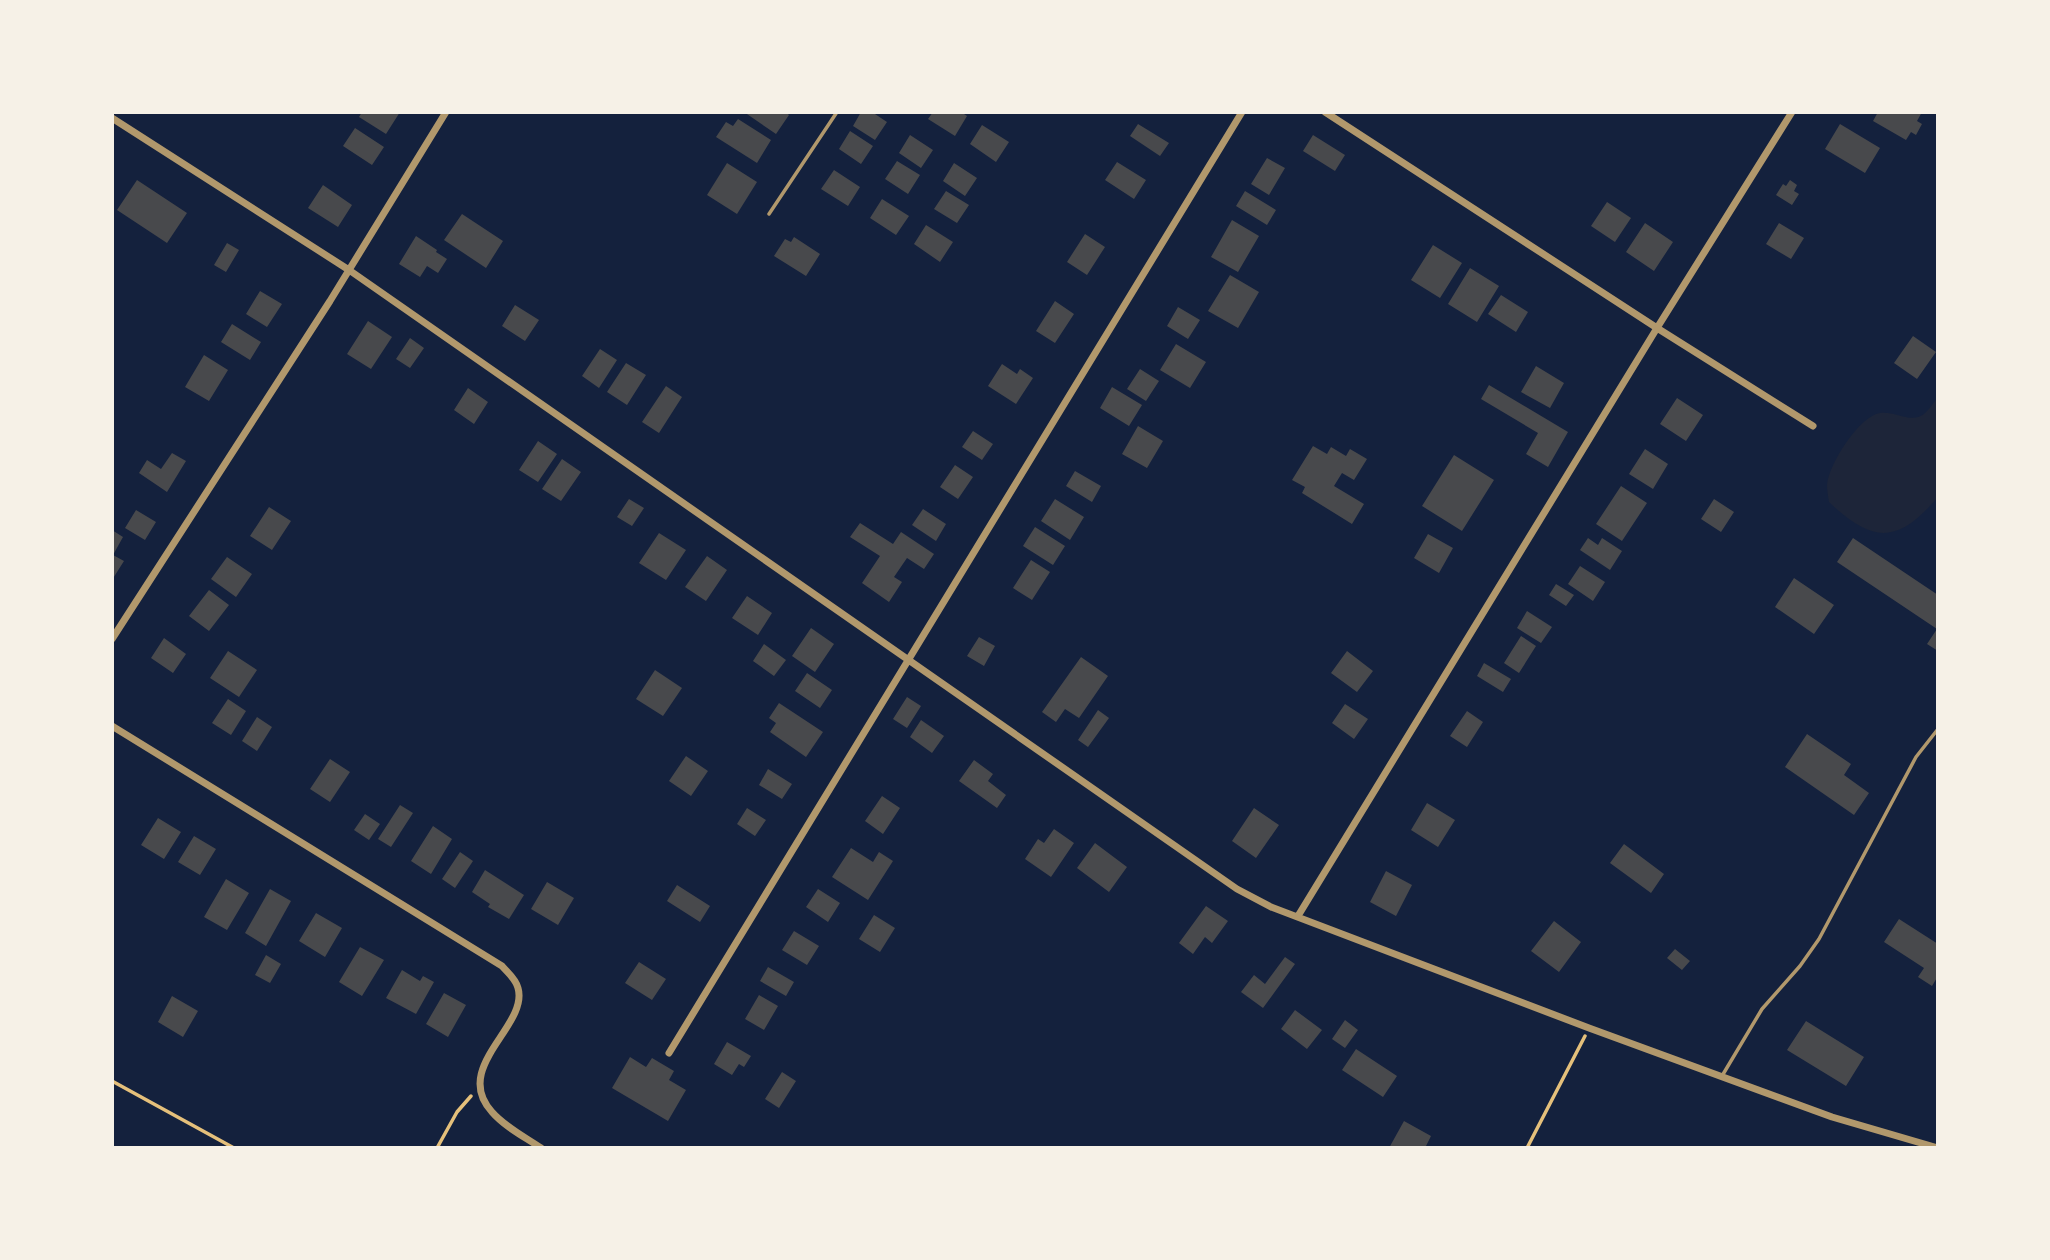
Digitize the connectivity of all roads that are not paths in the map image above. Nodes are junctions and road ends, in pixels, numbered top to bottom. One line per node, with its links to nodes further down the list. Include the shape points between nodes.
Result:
1 (446, 112): 8 (street)
2 (837, 112): 7 (lane)
3 (1242, 112): 12 (street)
4 (1325, 112): 9 (street)
5 (1792, 112): 9 (street)
6 (112, 118): 8 (street)
7 (769, 214)
8 (349, 270): 11 (street); 12 (street)
9 (1657, 328): 10 (street); 15 (street)
10 (1813, 426)
11 (112, 639)
12 (909, 660): 15 (street, via 1237,888); 16 (street)
13 (112, 726): 18 (street, via 502,967 519,989 519,1004 490,1054 480,1087 492,1112)
14 (1938, 729): 17 (lane, via 1911,766 1819,939 1762,1009)
15 (1297, 916): 17 (street)
16 (669, 1053)
17 (1722, 1076): 19 (street, via 1832,1117)
18 (541, 1148)
19 (1938, 1148)

